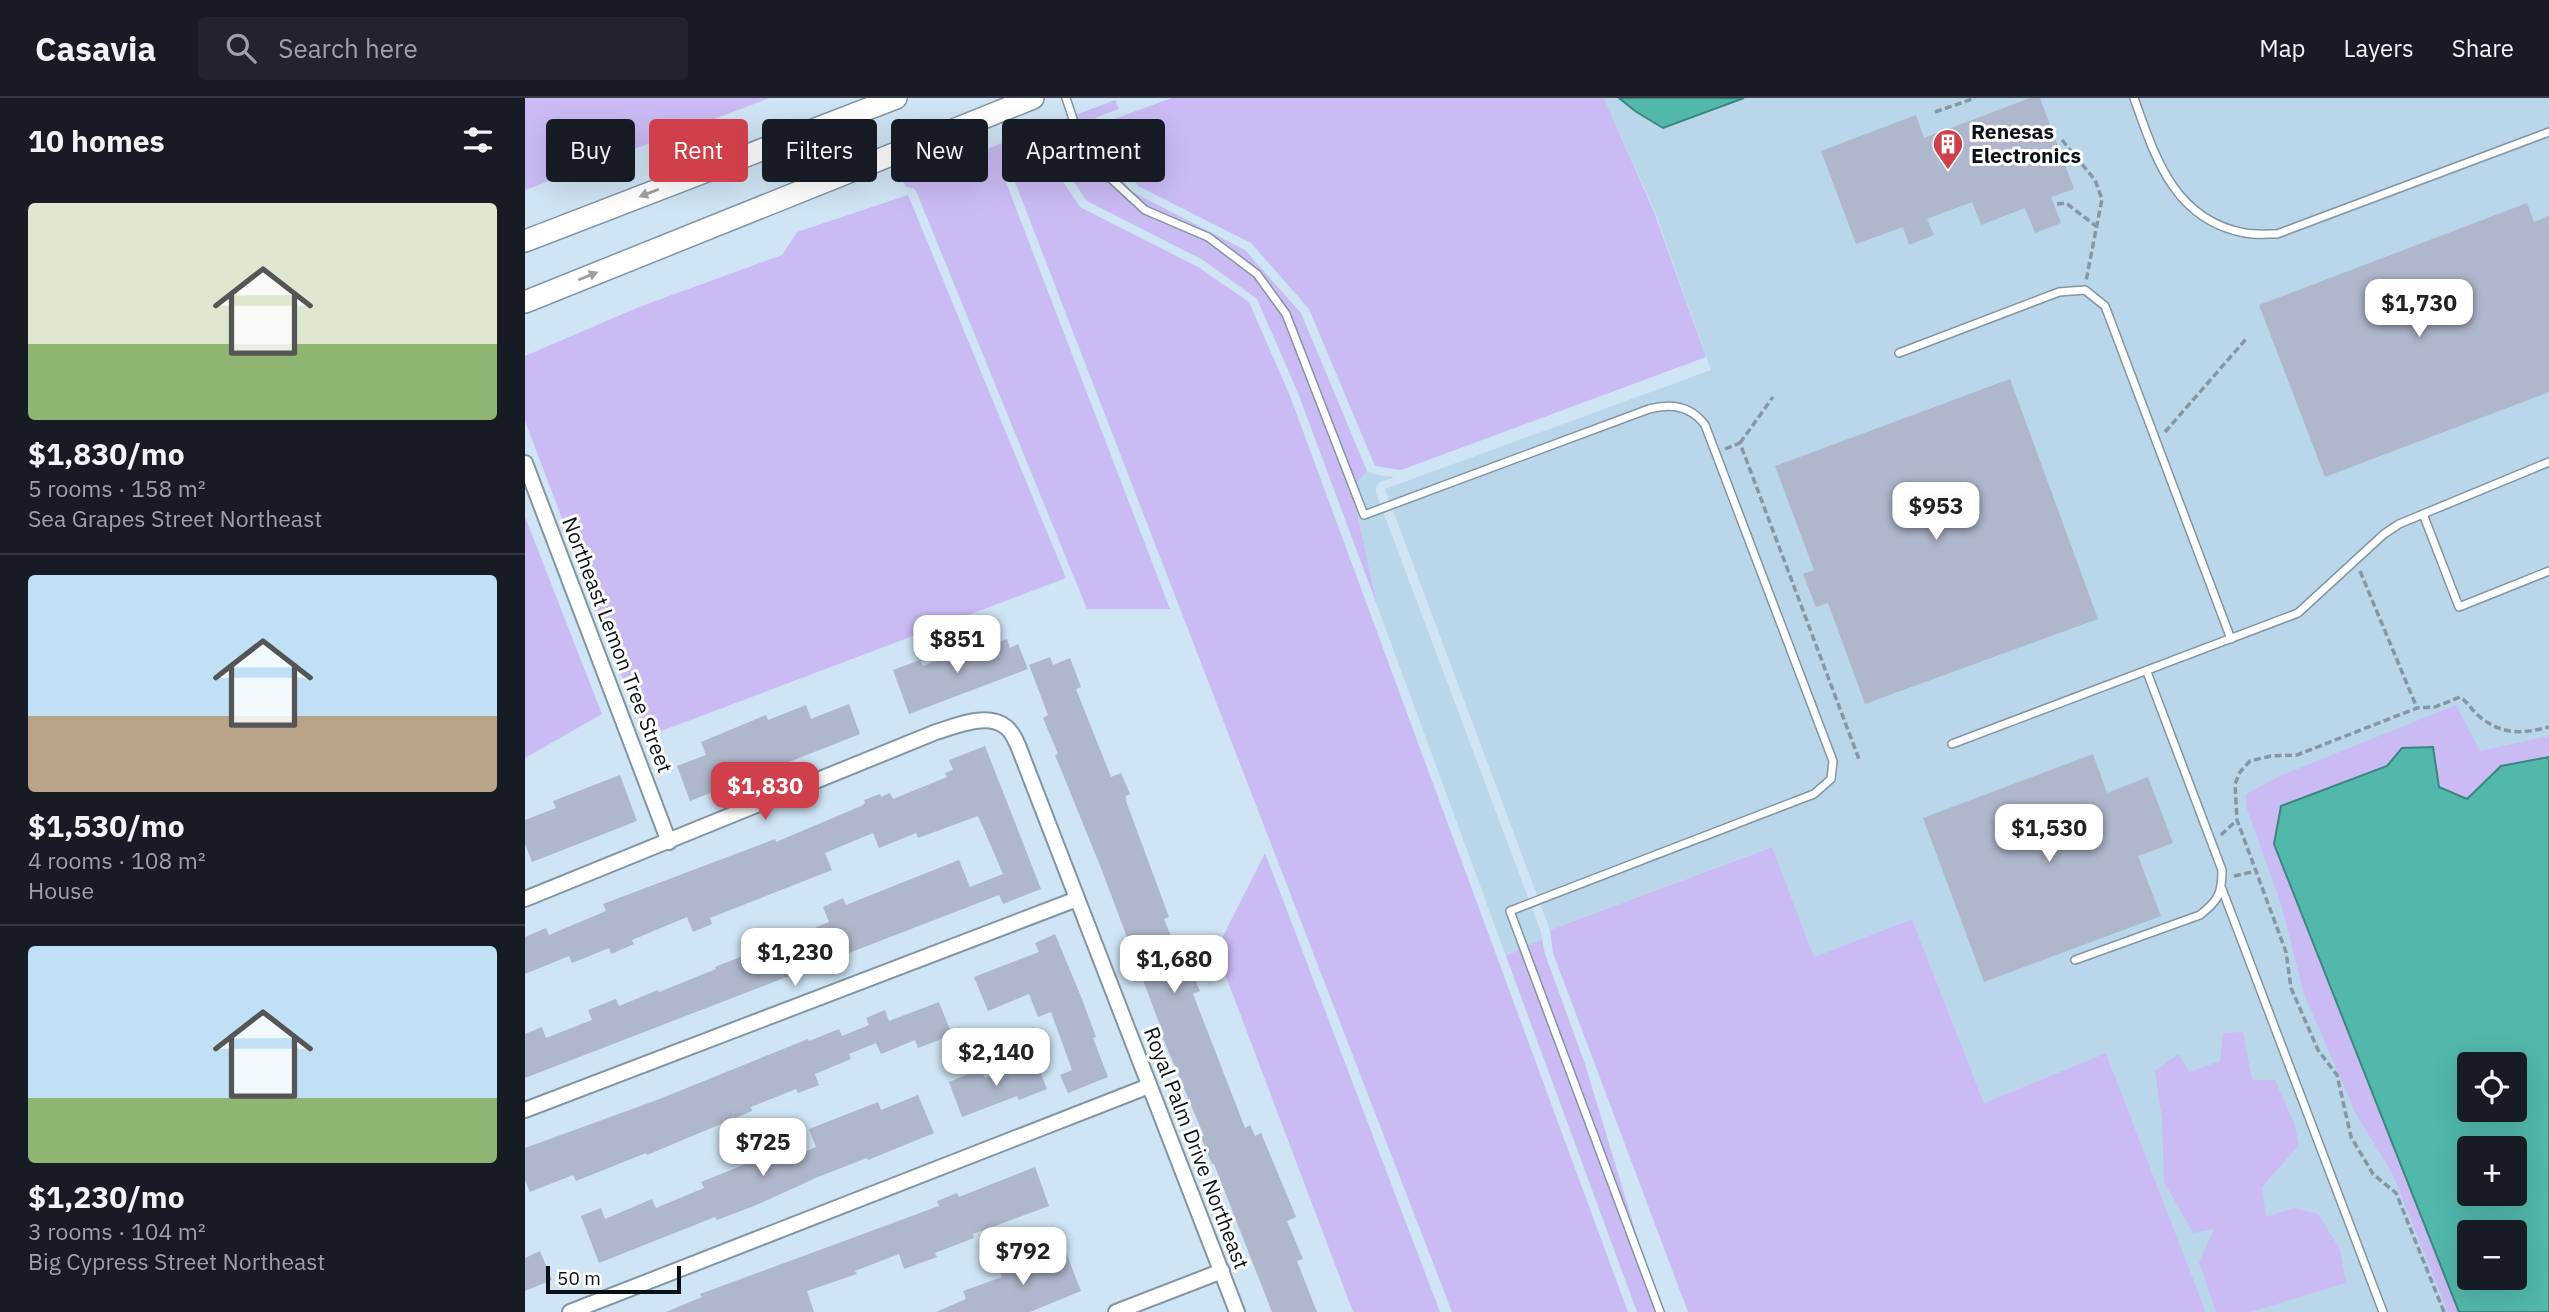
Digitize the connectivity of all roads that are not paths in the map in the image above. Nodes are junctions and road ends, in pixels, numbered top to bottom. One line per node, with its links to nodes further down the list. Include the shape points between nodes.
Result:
1 (896, 98): 6 (main road, one-way to 6)
2 (1033, 98): 7 (main road, one-way to 2)
3 (1066, 98): 27 (lane, via 1074,122 1107,175 1145,210 1208,237 1238,259 1257,274 1279,304 1364,515 1662,406 1685,408 1700,418 1833,761 1831,779 1814,794 1510,911)
4 (2134, 98): 5 (lane, via 2154,156 2186,204 2219,226 2246,234 2277,233)
5 (2549, 132)
6 (525, 241)
7 (525, 302)
8 (1899, 353): 13 (lane, via 2059,292 2085,290 2105,306)
9 (2549, 462): 11 (lane)
10 (525, 463): 16 (street, Northeast Lemon Tree Street)
11 (2423, 514): 12 (lane, via 2459,607); 13 (lane, via 2384,534 2298,613)
12 (2549, 571)
13 (2231, 639): 14 (lane)
14 (2147, 671): 15 (lane); 17 (lane, via 2222,870)
15 (1952, 744)
16 (669, 842): 18 (street); 19 (street, Royal Palm Drive Northeast, via 936,732 992,721 1006,727 1024,761)
17 (2222, 889): 20 (lane, via 2214,905 2200,915); 28 (lane)
18 (525, 899)
19 (1077, 899): 21 (street, Royal Palm Drive Northeast); 22 (street)
20 (2075, 960)
21 (1149, 1086): 23 (street, Royal Palm Drive Northeast); 24 (street)
22 (525, 1110)
23 (1222, 1271): 25 (street); 26 (street, Royal Palm Drive Northeast)
24 (570, 1312)
25 (1116, 1312)
26 (1237, 1312)
27 (1660, 1312)
28 (2383, 1312)

